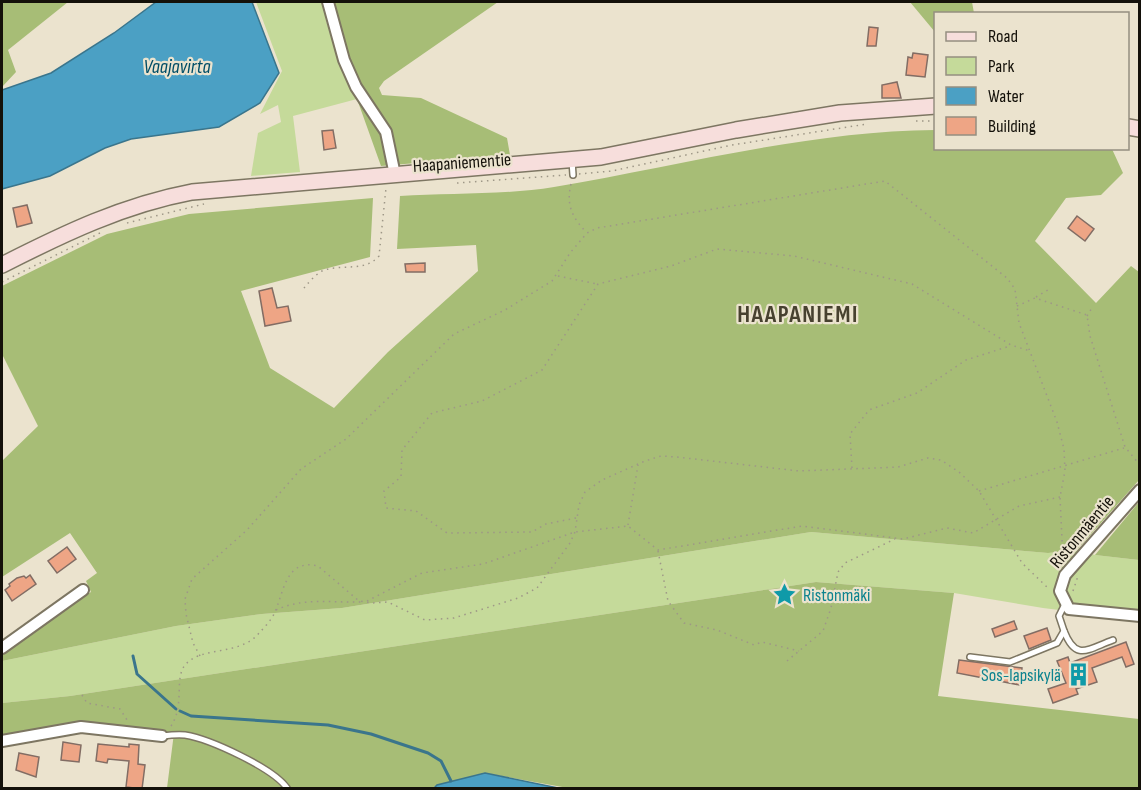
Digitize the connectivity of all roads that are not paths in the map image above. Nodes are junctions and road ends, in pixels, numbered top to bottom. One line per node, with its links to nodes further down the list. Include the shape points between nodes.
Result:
1 (328, 2): 3 (street, via 352,78 386,132)
2 (934, 106): 3 (street, Haapaniementie, via 840,113 735,130 573,167)
3 (390, 175): 4 (street, Haapaniementie, via 167,196 107,216)
4 (2, 266)
5 (1140, 490): 7 (street, Ristonmäentie, via 1068,571 1061,582)
6 (83, 590): 11 (street)
7 (1062, 598): 8 (street, via 1069,609); 9 (lane, via 1059,616)
8 (1140, 616)
9 (1064, 631): 10 (lane, via 1070,648 1076,651); 12 (lane, via 1057,643 1010,662)
10 (1113, 640)
11 (2, 648)
12 (970, 657)
13 (162, 736): 14 (street, via 81,727); 15 (lane, via 183,734 202,738 270,771)
14 (2, 741)
15 (287, 789)

